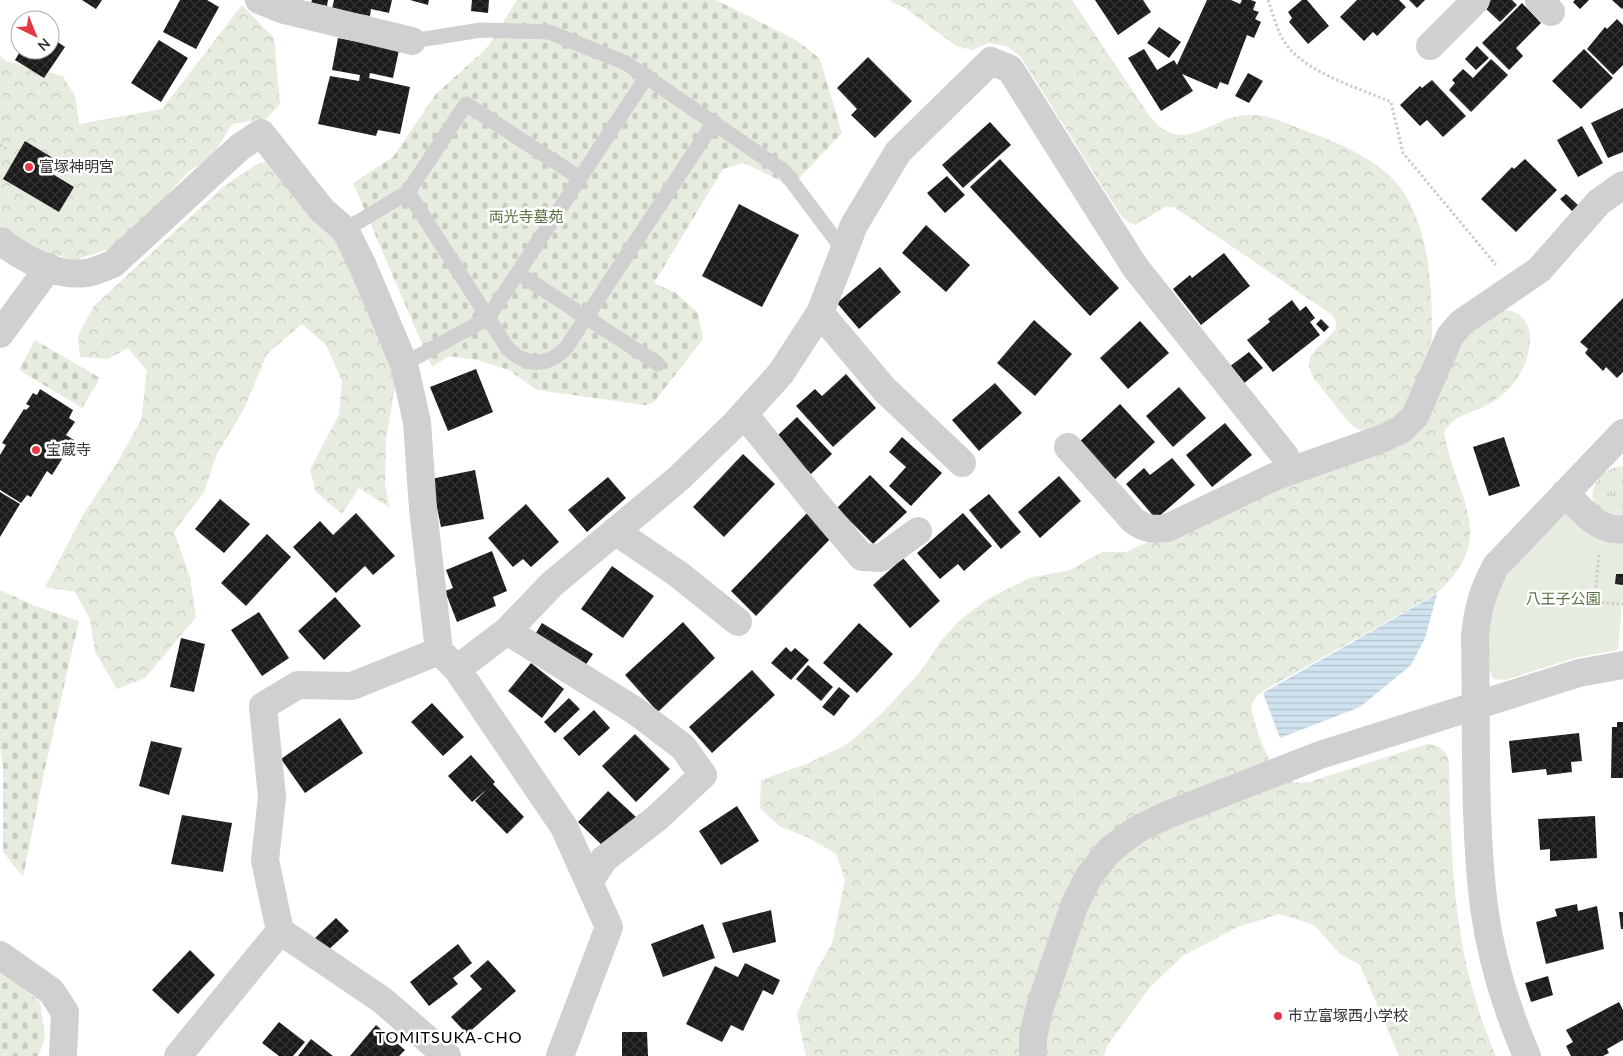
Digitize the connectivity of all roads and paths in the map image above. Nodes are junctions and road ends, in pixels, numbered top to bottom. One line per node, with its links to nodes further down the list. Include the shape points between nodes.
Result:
1 (259, 0): 4 (street, via 284,10)
2 (1268, 0): 18 (path, via 1282,37 1295,55 1314,68 1391,102 1403,153)
3 (1476, 0): 5 (street)
4 (412, 41): 6 (lane, via 480,30 549,32 612,56)
5 (1430, 46)
6 (647, 76): 7 (lane); 10 (lane)
7 (714, 122): 15 (lane, via 784,171); 21 (lane)
8 (0, 146): 9 (path)
9 (8, 150)
10 (580, 178): 12 (lane, via 466,104); 17 (lane)
11 (1623, 185): 18 (street, via 1599,202 1539,270)
12 (408, 192): 13 (lane); 20 (lane)
13 (345, 230): 16 (street, via 322,210 261,133 240,147 112,264 86,273); 23 (street)
14 (0, 241): 16 (street, via 27,258)
15 (844, 252): 19 (street); 29 (street, via 854,226 898,152 991,61 1010,69 1135,267 1285,456)
16 (50, 267): 22 (street)
17 (518, 273): 20 (lane); 21 (lane)
18 (1514, 287): 29 (street, via 1474,312 1450,336 1425,399 1416,416 1402,429)
19 (820, 313): 25 (street, via 781,373); 28 (street, via 884,389)
20 (488, 318): 21 (lane, via 508,349 518,358 530,363 544,363 557,358); 23 (lane)
21 (586, 318): 24 (lane)
22 (0, 334)
23 (404, 364): 37 (street, via 417,422 423,509)
24 (658, 364)
25 (744, 414): 32 (street, via 862,556 881,558); 33 (street, via 678,480)
26 (1621, 438): 30 (street)
27 (1068, 447): 29 (street, via 1133,520 1155,530 1167,528)
28 (962, 463)
29 (1290, 471)
30 (1565, 493): 31 (street, via 1593,520); 39 (street, via 1496,566 1484,588 1477,612 1475,637)
31 (1615, 528): 34 (path, via 1598,558 1594,602)
32 (918, 530)
33 (615, 531): 35 (street, via 678,574); 36 (street, via 552,584)
34 (1623, 604)
35 (738, 622)
36 (508, 631): 37 (street); 40 (street, via 634,710 683,747 703,775 657,818 604,859)
37 (448, 660): 40 (street, via 564,827); 41 (street, via 352,686 298,685 263,706 272,797 265,860)
38 (1623, 665): 39 (street, via 1579,673)
39 (1476, 706): 47 (street, via 1311,758 1167,815 1136,830 1116,845 1089,876 1074,906 1039,1010); 48 (street, via 1484,908 1502,992)
40 (589, 882): 46 (street, via 609,927)
41 (280, 932): 44 (street); 45 (street, via 382,1000)
42 (0, 955): 43 (street, via 51,992 65,1012)
43 (63, 1056)
44 (178, 1056)
45 (447, 1056)
46 (560, 1056)
47 (1033, 1056)
48 (1527, 1056)

